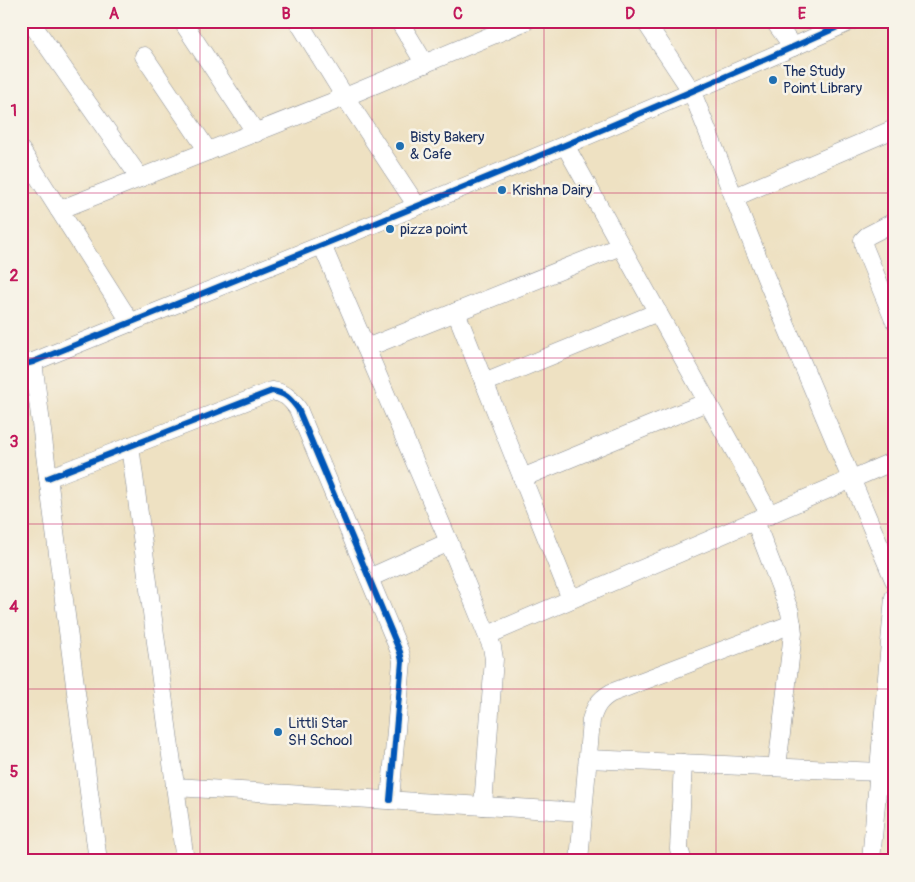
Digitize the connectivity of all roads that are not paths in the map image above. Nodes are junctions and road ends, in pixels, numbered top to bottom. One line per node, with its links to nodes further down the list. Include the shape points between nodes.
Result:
1 (182, 21): 16 (street)
2 (298, 21): 14 (street)
3 (399, 21): 12 (street)
4 (526, 21): 9 (street)
5 (646, 21): 13 (street)
6 (774, 21): 10 (street)
7 (850, 21): 10 (street)
8 (32, 22): 20 (street)
9 (489, 28): 12 (street)
10 (793, 47): 13 (street)
11 (144, 56): 19 (street)
12 (425, 64): 14 (street)
13 (692, 92): 17 (street); 21 (street)
14 (345, 97): 16 (street); 22 (street)
15 (894, 129): 21 (street)
16 (256, 133): 19 (street)
17 (565, 145): 22 (street); 26 (street)
18 (21, 150): 23 (street)
19 (208, 152): 20 (street)
20 (140, 178): 23 (street)
21 (735, 197): 39 (street)
22 (417, 206): 25 (street)
23 (59, 210): 30 (street)
24 (894, 222): 29 (street, via 863,240)
25 (322, 245): 30 (street); 31 (street)
26 (621, 246): 27 (street); 28 (street)
27 (456, 312): 31 (street); 33 (street)
28 (658, 312): 33 (street); 34 (street)
29 (894, 320)
30 (131, 322): 32 (street)
31 (366, 348): 41 (street)
32 (27, 364): 37 (street)
33 (484, 383): 38 (street)
34 (708, 402): 38 (street); 40 (street)
35 (130, 446): 37 (street); 42 (street, via 272,391 283,392 298,409); 53 (street)
36 (894, 461): 39 (street)
37 (48, 478): 57 (street)
38 (522, 478): 45 (street)
39 (851, 480): 40 (street); 43 (street)
40 (762, 518): 45 (street); 46 (street)
41 (449, 542): 42 (street); 47 (street)
42 (369, 578): 54 (street, via 402,661)
43 (894, 579)
44 (894, 597): 48 (street)
45 (571, 599): 47 (street)
46 (792, 624): 49 (street, via 602,698 591,720); 51 (street)
47 (488, 635): 55 (street, via 494,659)
48 (889, 711): 52 (street)
49 (588, 759): 50 (street); 56 (street)
50 (683, 763): 51 (street); 60 (street, via 679,849)
51 (777, 767): 52 (street)
52 (879, 772): 61 (street)
53 (175, 787): 54 (street); 58 (street)
54 (390, 800): 55 (street)
55 (484, 806): 56 (street)
56 (583, 812): 59 (street)
57 (98, 861)
58 (185, 861)
59 (579, 861)
60 (683, 861)
61 (872, 861)

